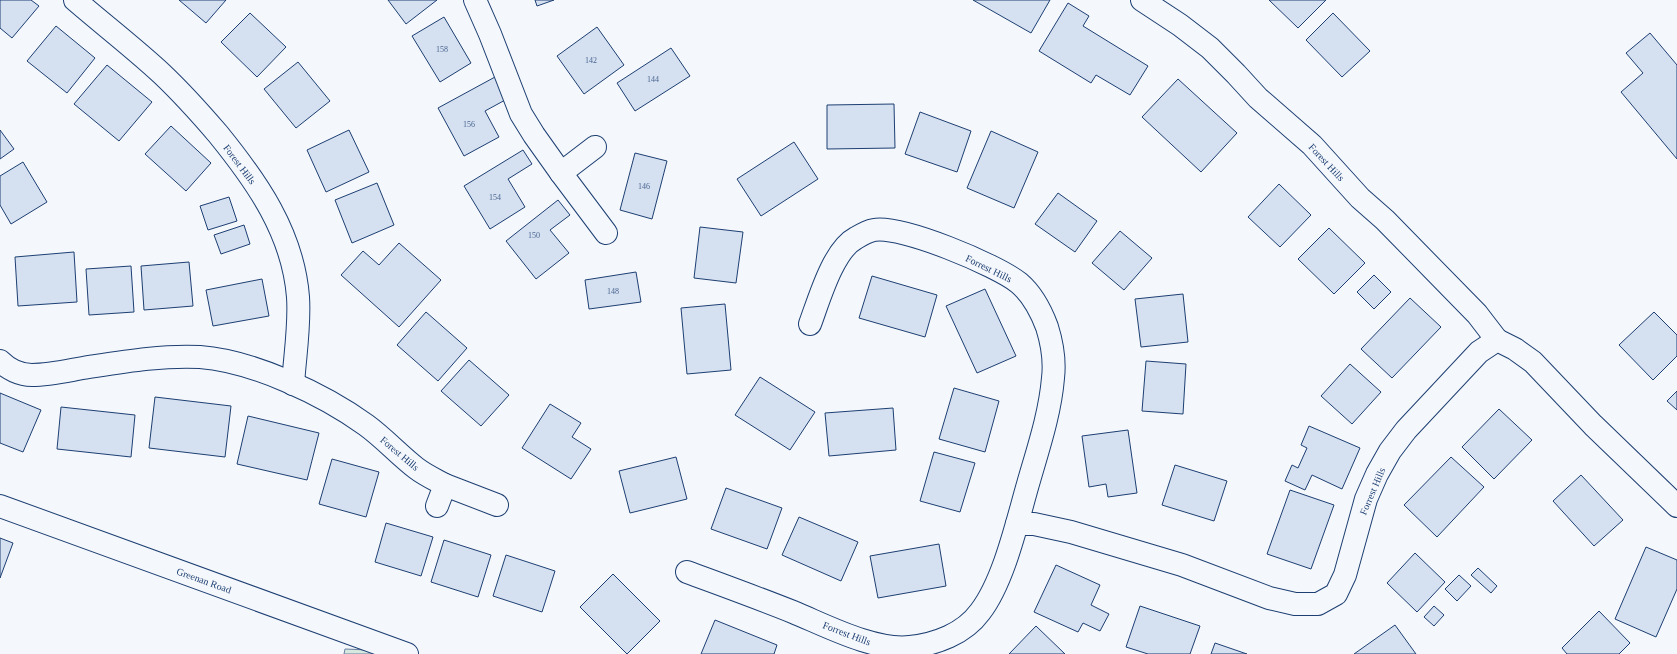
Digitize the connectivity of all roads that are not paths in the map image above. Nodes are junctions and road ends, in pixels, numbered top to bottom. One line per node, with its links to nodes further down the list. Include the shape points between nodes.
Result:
1 (75, 0): 10 (street, Forest Hills, via 137,52 187,99 231,150 269,206 284,235 298,296)
2 (475, 0): 5 (street, via 521,114)
3 (1142, 0): 8 (street, Forest Hills, via 1210,48 1258,98 1312,145 1360,198 1477,314)
4 (595, 146): 5 (street)
5 (561, 173): 6 (street)
6 (606, 233)
7 (810, 324): 16 (street, Forrest Hills, via 827,277 839,256 854,239 874,230 898,232 949,249 999,271 1020,284 1036,303 1046,326 1053,350 1054,375 1045,425)
8 (1497, 340): 15 (street, via 1533,362 1593,425); 16 (street, Forrest Hills, via 1473,358 1406,430 1390,451 1366,499 1345,575 1336,594 1318,604 1295,604 1269,598 1174,562 1052,527)
9 (0, 361): 10 (street, Forest Hills, via 8,369 31,375 175,356 201,357 246,366)
10 (293, 384): 11 (street, Forest Hills, via 319,396 361,422 418,469)
11 (445, 485): 12 (street, Forest Hills); 14 (street)
12 (497, 505)
13 (0, 506): 18 (street, Greenan Road)
14 (437, 506)
15 (1677, 506)
16 (1017, 524): 17 (street, Forrest Hills, via 993,593 979,614 959,631 935,643 908,648 857,639)
17 (687, 572)
18 (407, 654)

